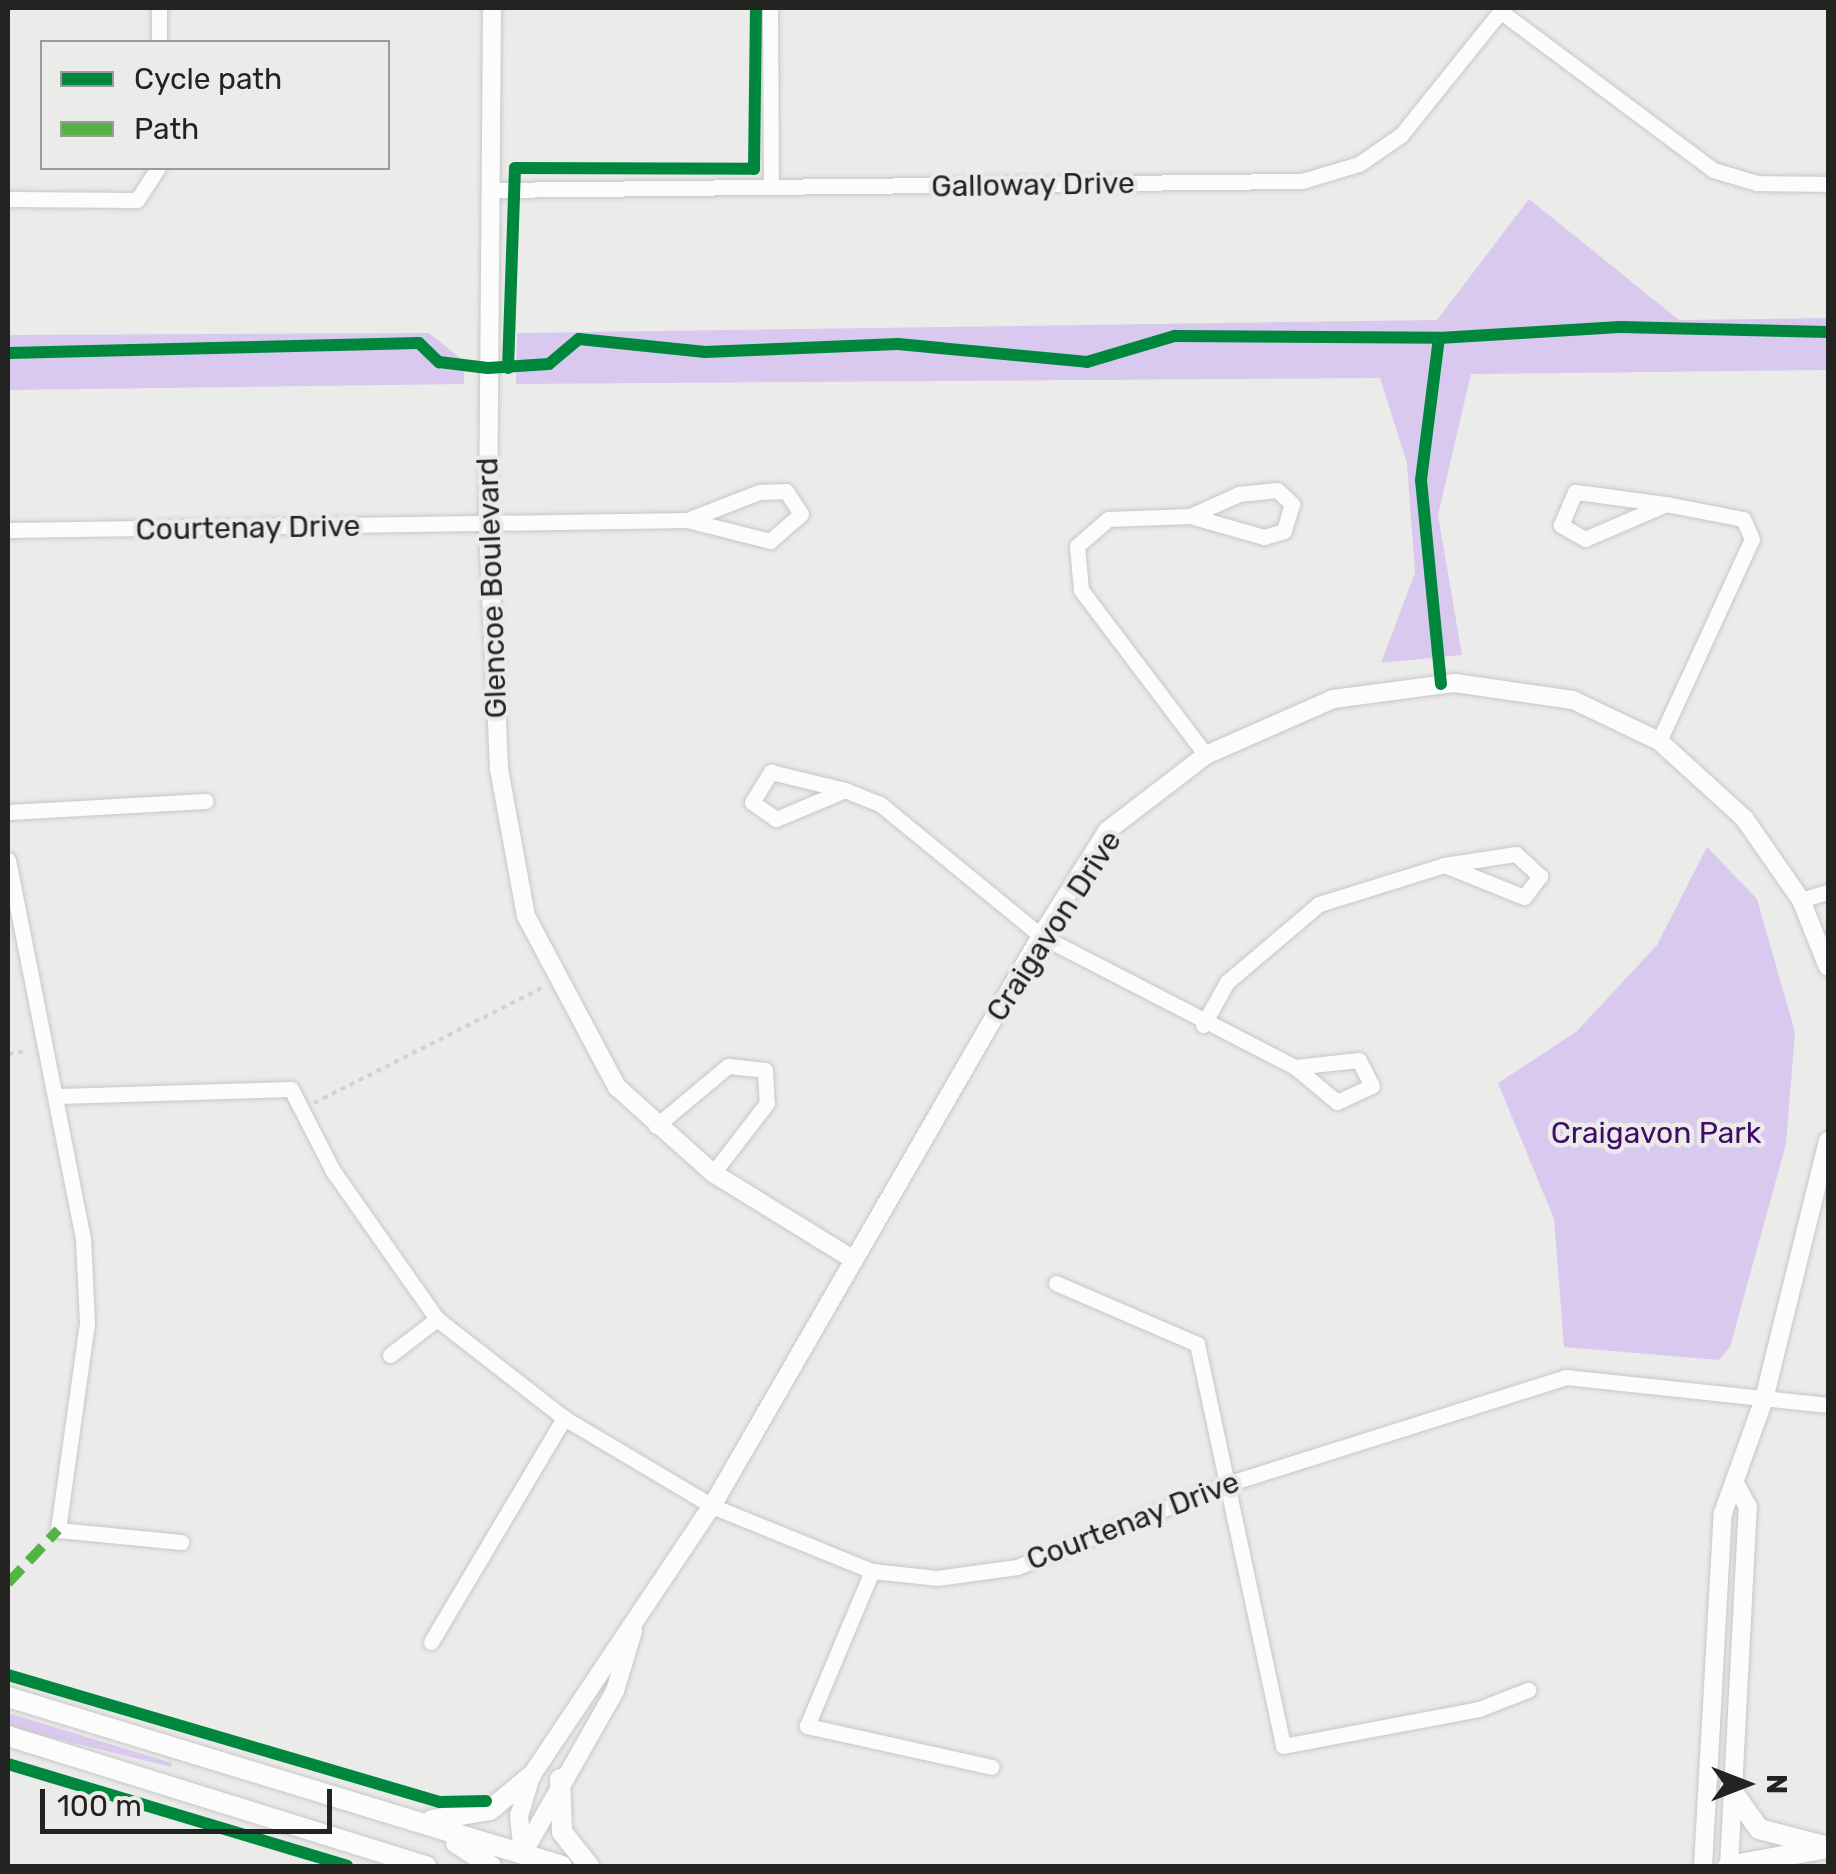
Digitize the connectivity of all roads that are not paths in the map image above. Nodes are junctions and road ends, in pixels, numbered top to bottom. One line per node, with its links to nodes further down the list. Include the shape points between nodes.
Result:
1 (159, 8): 5 (street)
2 (492, 8): 9 (street, Glencoe Boulevard)
3 (770, 8): 8 (street)
4 (1501, 9): 7 (street, via 1713,170 1757,183); 8 (street, Galloway Drive, via 1401,135 1334,173 1248,183)
5 (159, 40)
6 (157, 170): 10 (street, via 137,200)
7 (1828, 184)
8 (772, 187): 9 (street, Galloway Drive)
9 (490, 190): 14 (street, Glencoe Boulevard)
10 (8, 200)
11 (1666, 504): 11 (street, via 1575,492 1562,525 1585,538); 16 (street, via 1742,519 1752,539)
12 (1190, 516): 12 (street, via 1264,537 1284,531 1292,504 1277,490 1239,494); 17 (street, via 1108,519 1077,546 1081,590)
13 (687, 520): 13 (street, via 770,541 801,514 786,491 760,492); 14 (street, Courtenay Drive)
14 (488, 525): 15 (street, Courtenay Drive); 30 (street, Glencoe Boulevard, via 507,841 554,982 607,1074)
15 (8, 530)
16 (1659, 741): 17 (street, Craigavon Drive, via 1573,700 1456,683 1333,698); 24 (street, Craigavon Drive, via 1744,818)
17 (1206, 755): 25 (street, Craigavon Drive, via 1106,832)
18 (845, 790): 18 (street, via 772,772 752,802 776,819); 25 (street, via 880,804)
19 (206, 801): 20 (street)
20 (8, 812)
21 (8, 860): 29 (street)
22 (1444, 864): 22 (street, via 1524,897 1540,876 1516,854); 27 (street, via 1319,904 1227,982)
23 (1828, 892): 24 (street)
24 (1802, 900): 26 (street, Craigavon Drive)
25 (1041, 936): 27 (street); 34 (street, Craigavon Drive)
26 (1828, 967)
27 (1203, 1025): 28 (street)
28 (1295, 1068)
29 (58, 1096): 36 (street, Courtenay Drive, via 290,1090); 44 (street, via 83,1238 87,1323 58,1530)
30 (656, 1126): 33 (street, Glencoe Boulevard); 33 (street, via 728,1066 764,1070 767,1103)
31 (1828, 1141): 32 (street)
32 (1826, 1166): 38 (street)
33 (713, 1173): 34 (street, Glencoe Boulevard)
34 (854, 1260): 43 (street, Craigavon Drive)
35 (1056, 1283): 41 (street, via 1197,1344)
36 (438, 1319): 37 (street); 40 (street, Courtenay Drive)
37 (390, 1355)
38 (1764, 1399): 39 (street, Courtenay Drive); 41 (street, Courtenay Drive, via 1656,1380 1566,1377); 42 (street)
39 (1828, 1405)
40 (564, 1418): 43 (street, Courtenay Drive); 47 (street)
41 (1227, 1484): 45 (street, Courtenay Drive, via 1017,1567 937,1578); 48 (street, via 1282,1746 1479,1708)
42 (1737, 1487): 54 (street, via 1748,1507); 65 (street, via 1723,1513)
43 (712, 1506): 45 (street, Courtenay Drive); 46 (street, Craigavon Drive)
44 (181, 1542)
45 (872, 1571): 51 (street, via 807,1726)
46 (634, 1626): 52 (street, Craigavon Drive, via 588,1679); 53 (street, Craigavon Drive, via 615,1691)
47 (431, 1642)
48 (1528, 1690)
49 (8, 1697): 55 (main road)
50 (8, 1736): 58 (main road)
51 (992, 1767)
52 (531, 1776): 55 (main road, via 490,1810); 57 (street, Craigavon Drive, via 519,1816)
53 (560, 1779): 57 (street, Craigavon Drive); 64 (main road, via 562,1832)
54 (1730, 1788): 56 (main road, via 1760,1828); 66 (street)
55 (410, 1821): 57 (main road); 61 (main road)
56 (1828, 1848): 66 (main road)
57 (525, 1860): 62 (main road); 63 (main road)
58 (410, 1862): 59 (main road); 60 (main road)
59 (426, 1866)
60 (447, 1866)
61 (492, 1866)
62 (504, 1866)
63 (562, 1866)
64 (589, 1866)
65 (1703, 1866)
66 (1729, 1866)

